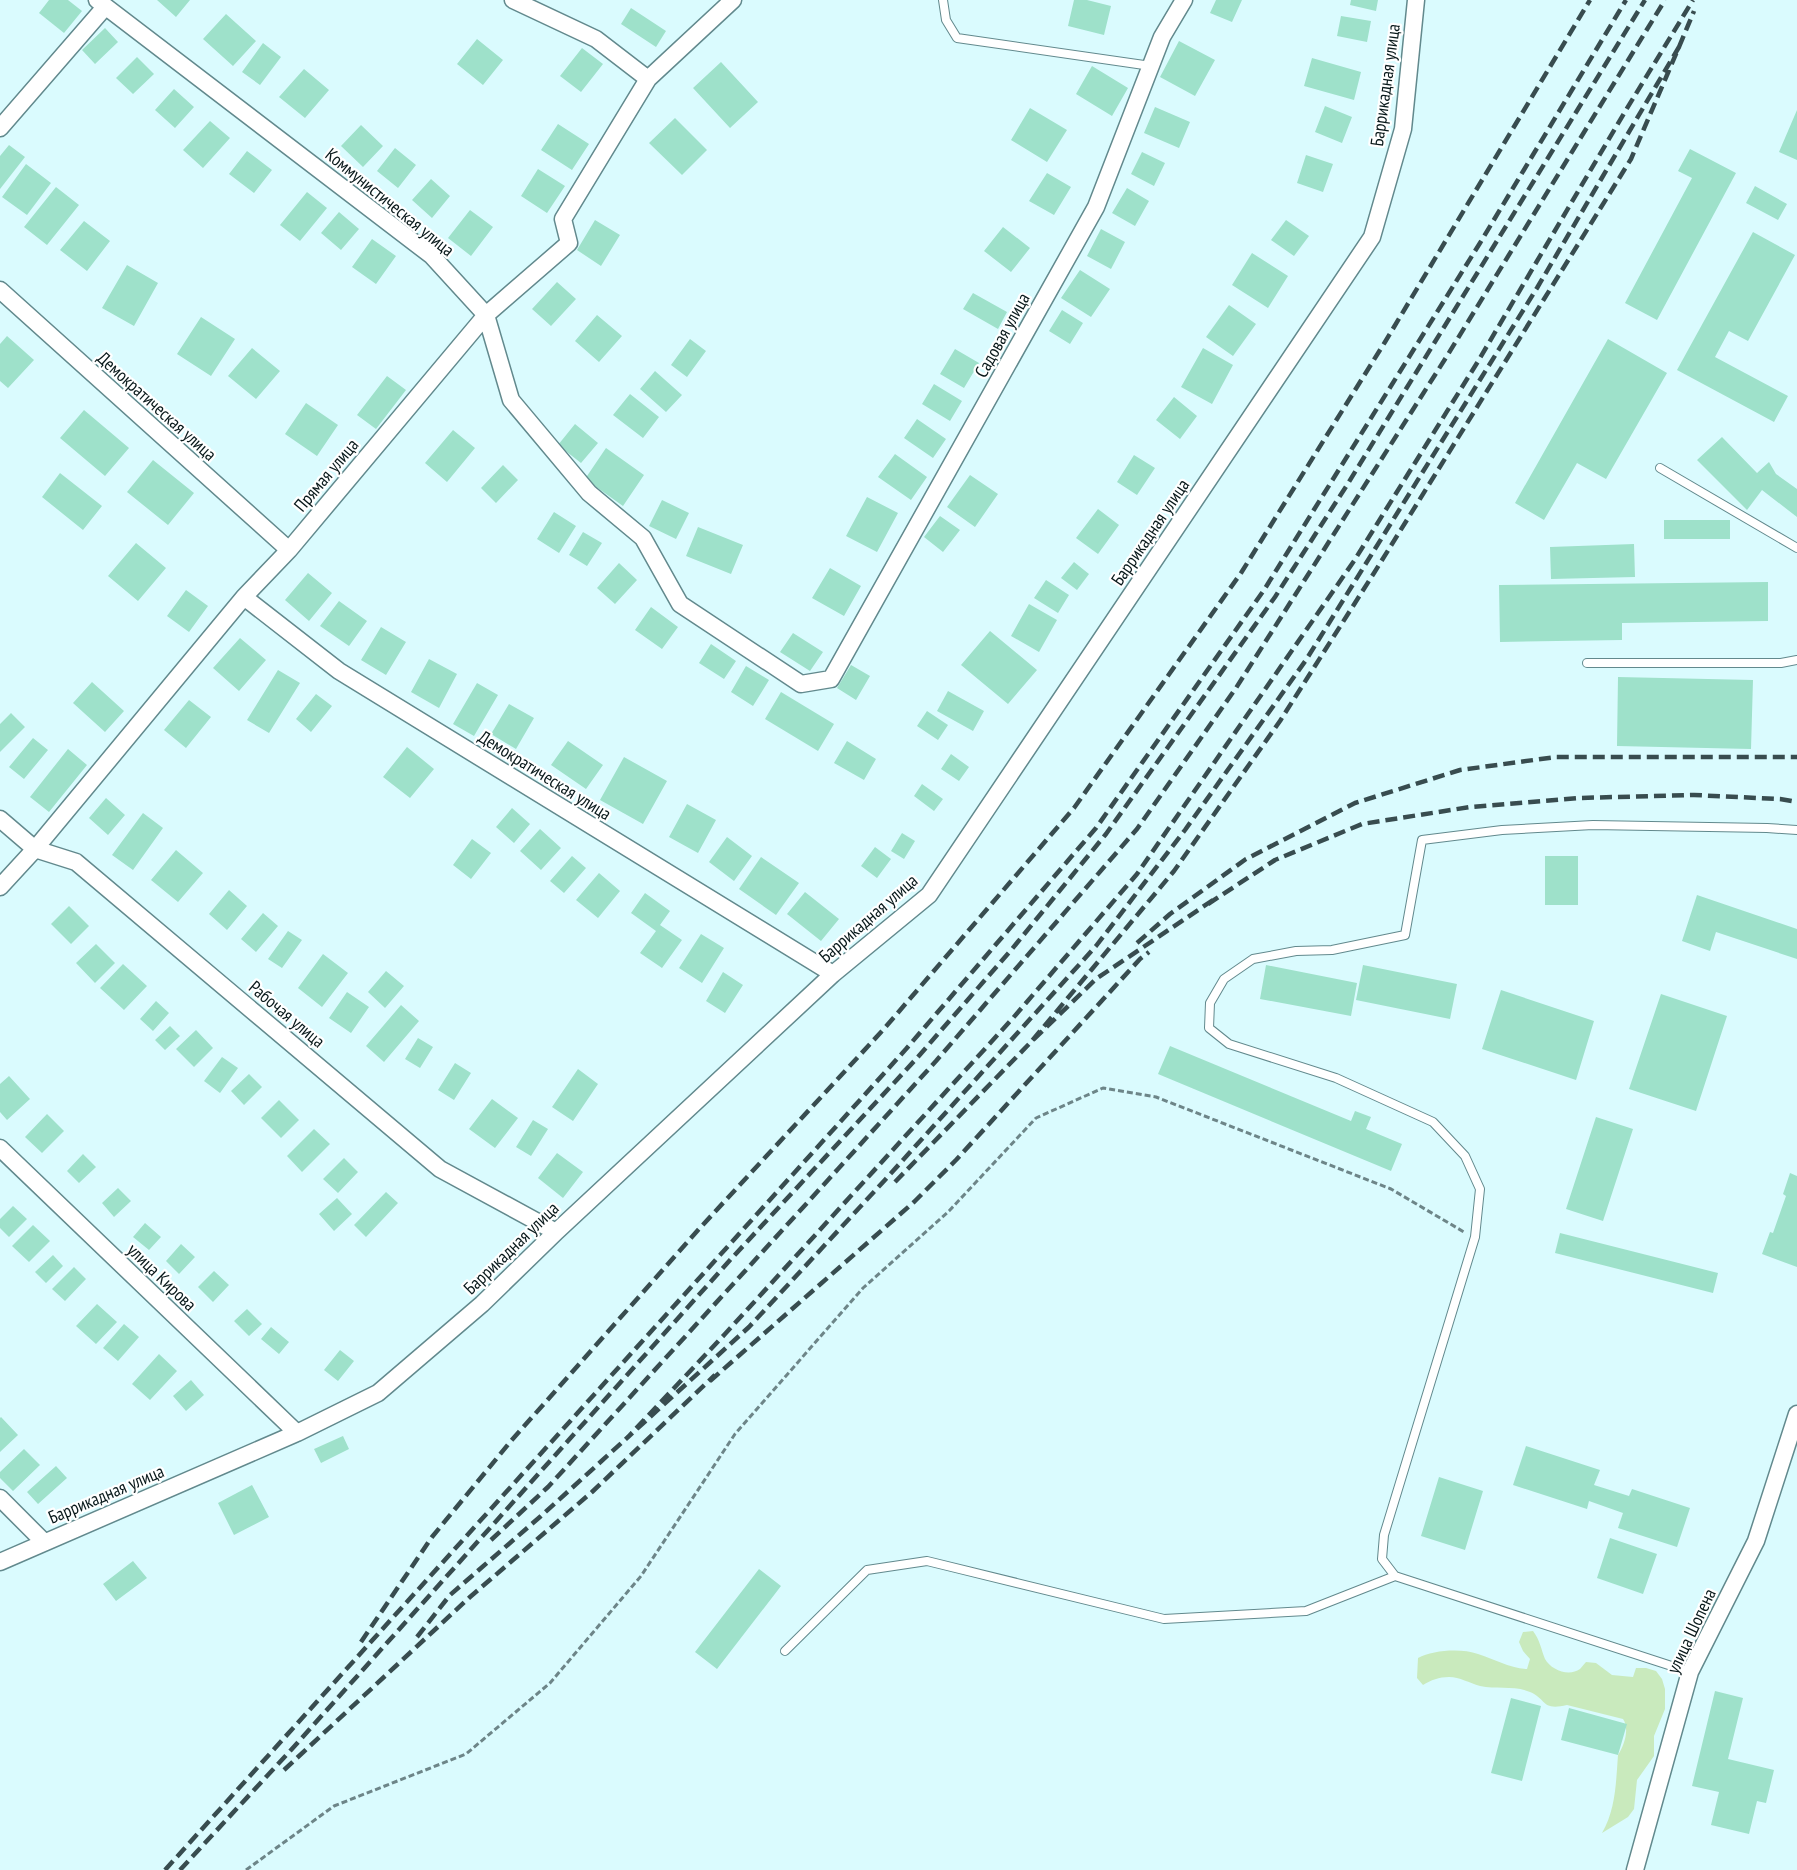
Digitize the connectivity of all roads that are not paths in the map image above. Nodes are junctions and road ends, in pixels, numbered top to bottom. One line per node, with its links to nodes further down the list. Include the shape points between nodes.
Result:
1 (513, 0): 8 (street, via 596,39)
2 (733, 0): 8 (street)
3 (943, 0): 7 (lane, via 946,20 957,38)
4 (1184, 0): 7 (street, Садовая улица, via 1162,37)
5 (1416, 0): 23 (street, Баррикадная улица, via 1403,129 1372,237 929,895)
6 (101, 4): 9 (street); 11 (street, Коммунистическая улица, via 432,255)
7 (1151, 66): 18 (street, Садовая улица, via 1096,207)
8 (648, 79): 11 (street, Прямая улица, via 562,219 569,243)
9 (0, 128)
10 (0, 290): 14 (street, Демократическая улица)
11 (486, 315): 14 (street, Прямая улица); 18 (street, Коммунистическая улица, via 511,400 589,493 643,538 680,604 801,684)
12 (1660, 468): 13 (lane)
13 (1797, 548)
14 (288, 550): 15 (street, Прямая улица)
15 (244, 597): 21 (street, Прямая улица); 23 (street, Демократическая улица, via 339,671)
16 (1797, 660): 17 (lane)
17 (1587, 663)
18 (831, 679)
19 (0, 819): 21 (street, Рабочая улица)
20 (1797, 830): 31 (lane, via 1593,825 1422,840 1405,935 1332,950 1296,951 1253,959 1224,979 1210,1003 1209,1028 1229,1044 1336,1078 1433,1122 1465,1156 1480,1189 1475,1237 1384,1535 1382,1559)
21 (35, 849): 22 (street, Прямая улица); 25 (street, Рабочая улица, via 76,862 440,1169)
22 (0, 887)
23 (833, 974): 25 (street, Баррикадная улица)
24 (0, 1148): 27 (street, улица Кирова)
25 (556, 1232): 27 (street, Баррикадная улица, via 482,1304 378,1393)
26 (1797, 1414): 33 (street, улица Шопена, via 1756,1541)
27 (297, 1433): 29 (street, Баррикадная улица)
28 (0, 1498): 29 (street)
29 (44, 1542): 30 (street, Баррикадная улица)
30 (0, 1562)
31 (1395, 1576): 32 (lane, via 1306,1611 1164,1619 927,1561 867,1570); 33 (lane)
32 (785, 1651)
33 (1690, 1672): 34 (street, улица Шопена)
34 (1635, 1870)

